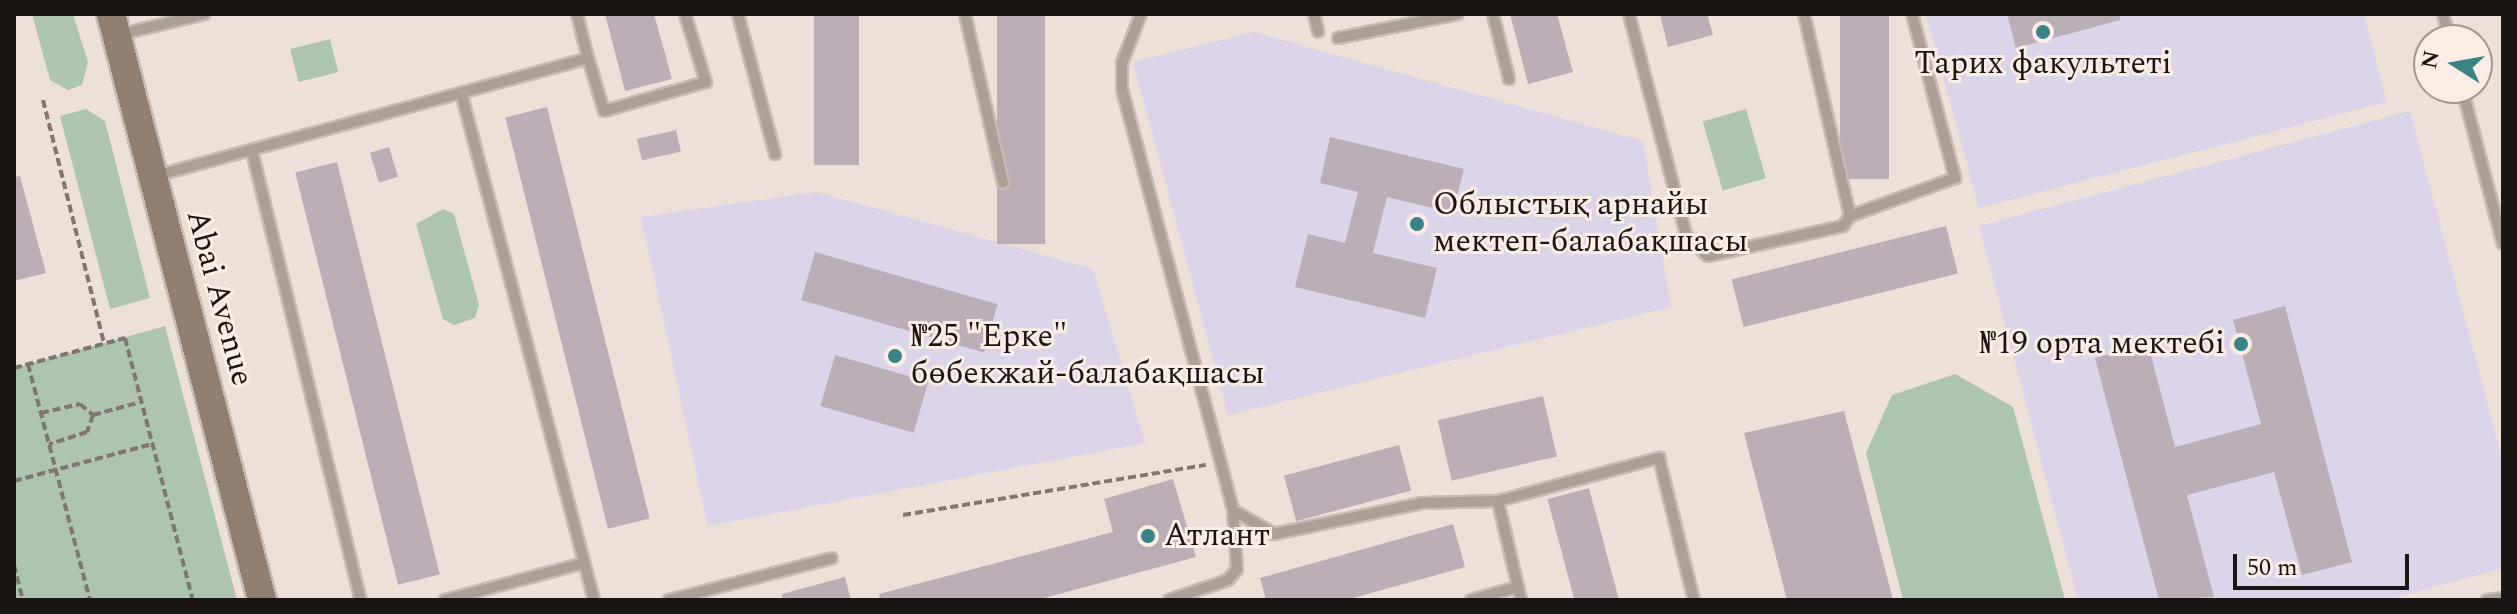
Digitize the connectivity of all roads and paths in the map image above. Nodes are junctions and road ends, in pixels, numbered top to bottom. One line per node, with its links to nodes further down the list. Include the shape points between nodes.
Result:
1 (205, 14): 13 (lane)
2 (577, 14): 16 (lane)
3 (685, 14): 16 (lane, via 706,82 604,111)
4 (738, 14): 22 (lane)
5 (965, 14): 24 (lane)
6 (1141, 14): 35 (lane, via 1122,63 1122,89)
7 (1314, 14): 14 (lane)
8 (1458, 14): 15 (lane)
9 (1493, 14): 17 (lane)
10 (1629, 14): 25 (lane, via 1695,250 1723,252 1843,226)
11 (1804, 14): 25 (lane)
12 (1912, 14): 25 (lane, via 1955,178)
13 (113, 25): 23 (main road, Abai Avenue)
14 (1318, 32)
15 (1338, 38)
16 (588, 58): 18 (lane)
17 (1509, 79)
18 (462, 96): 21 (lane); 42 (lane)
19 (43, 100): 27 (path)
20 (2466, 104): 26 (lane)
21 (252, 151): 23 (lane); 51 (lane)
22 (775, 154)
23 (153, 177): 50 (main road, Abai Avenue)
24 (1003, 183)
25 (1850, 216)
26 (2503, 244)
27 (104, 343): 28 (path); 30 (path, via 125,338)
28 (28, 364): 29 (path); 31 (path)
29 (14, 368)
30 (142, 402): 32 (path); 34 (path)
31 (41, 413): 32 (path, via 80,404); 33 (path)
32 (93, 415): 33 (path, via 87,432)
33 (49, 444): 36 (path)
34 (152, 444): 36 (path); 49 (path)
35 (1217, 463): 39 (lane); 40 (path)
36 (55, 470): 37 (path); 48 (path)
37 (14, 481)
38 (1498, 501): 39 (lane, via 1422,503 1274,534); 44 (lane); 58 (lane, via 1659,458)
39 (1233, 510): 55 (lane, via 1237,569 1228,580)
40 (903, 515)
41 (832, 558): 54 (lane)
42 (584, 563): 45 (lane); 53 (lane)
43 (14, 565): 47 (path)
44 (1518, 587): 56 (lane); 57 (lane)
45 (485, 595): 52 (lane)
46 (2503, 598): 59 (lane)
47 (23, 600)
48 (90, 600)
49 (193, 600)
50 (262, 600)
51 (361, 600)
52 (445, 600)
53 (594, 600)
54 (669, 600)
55 (1169, 600)
56 (1471, 600)
57 (1521, 600)
58 (1694, 600)
59 (2487, 600)

